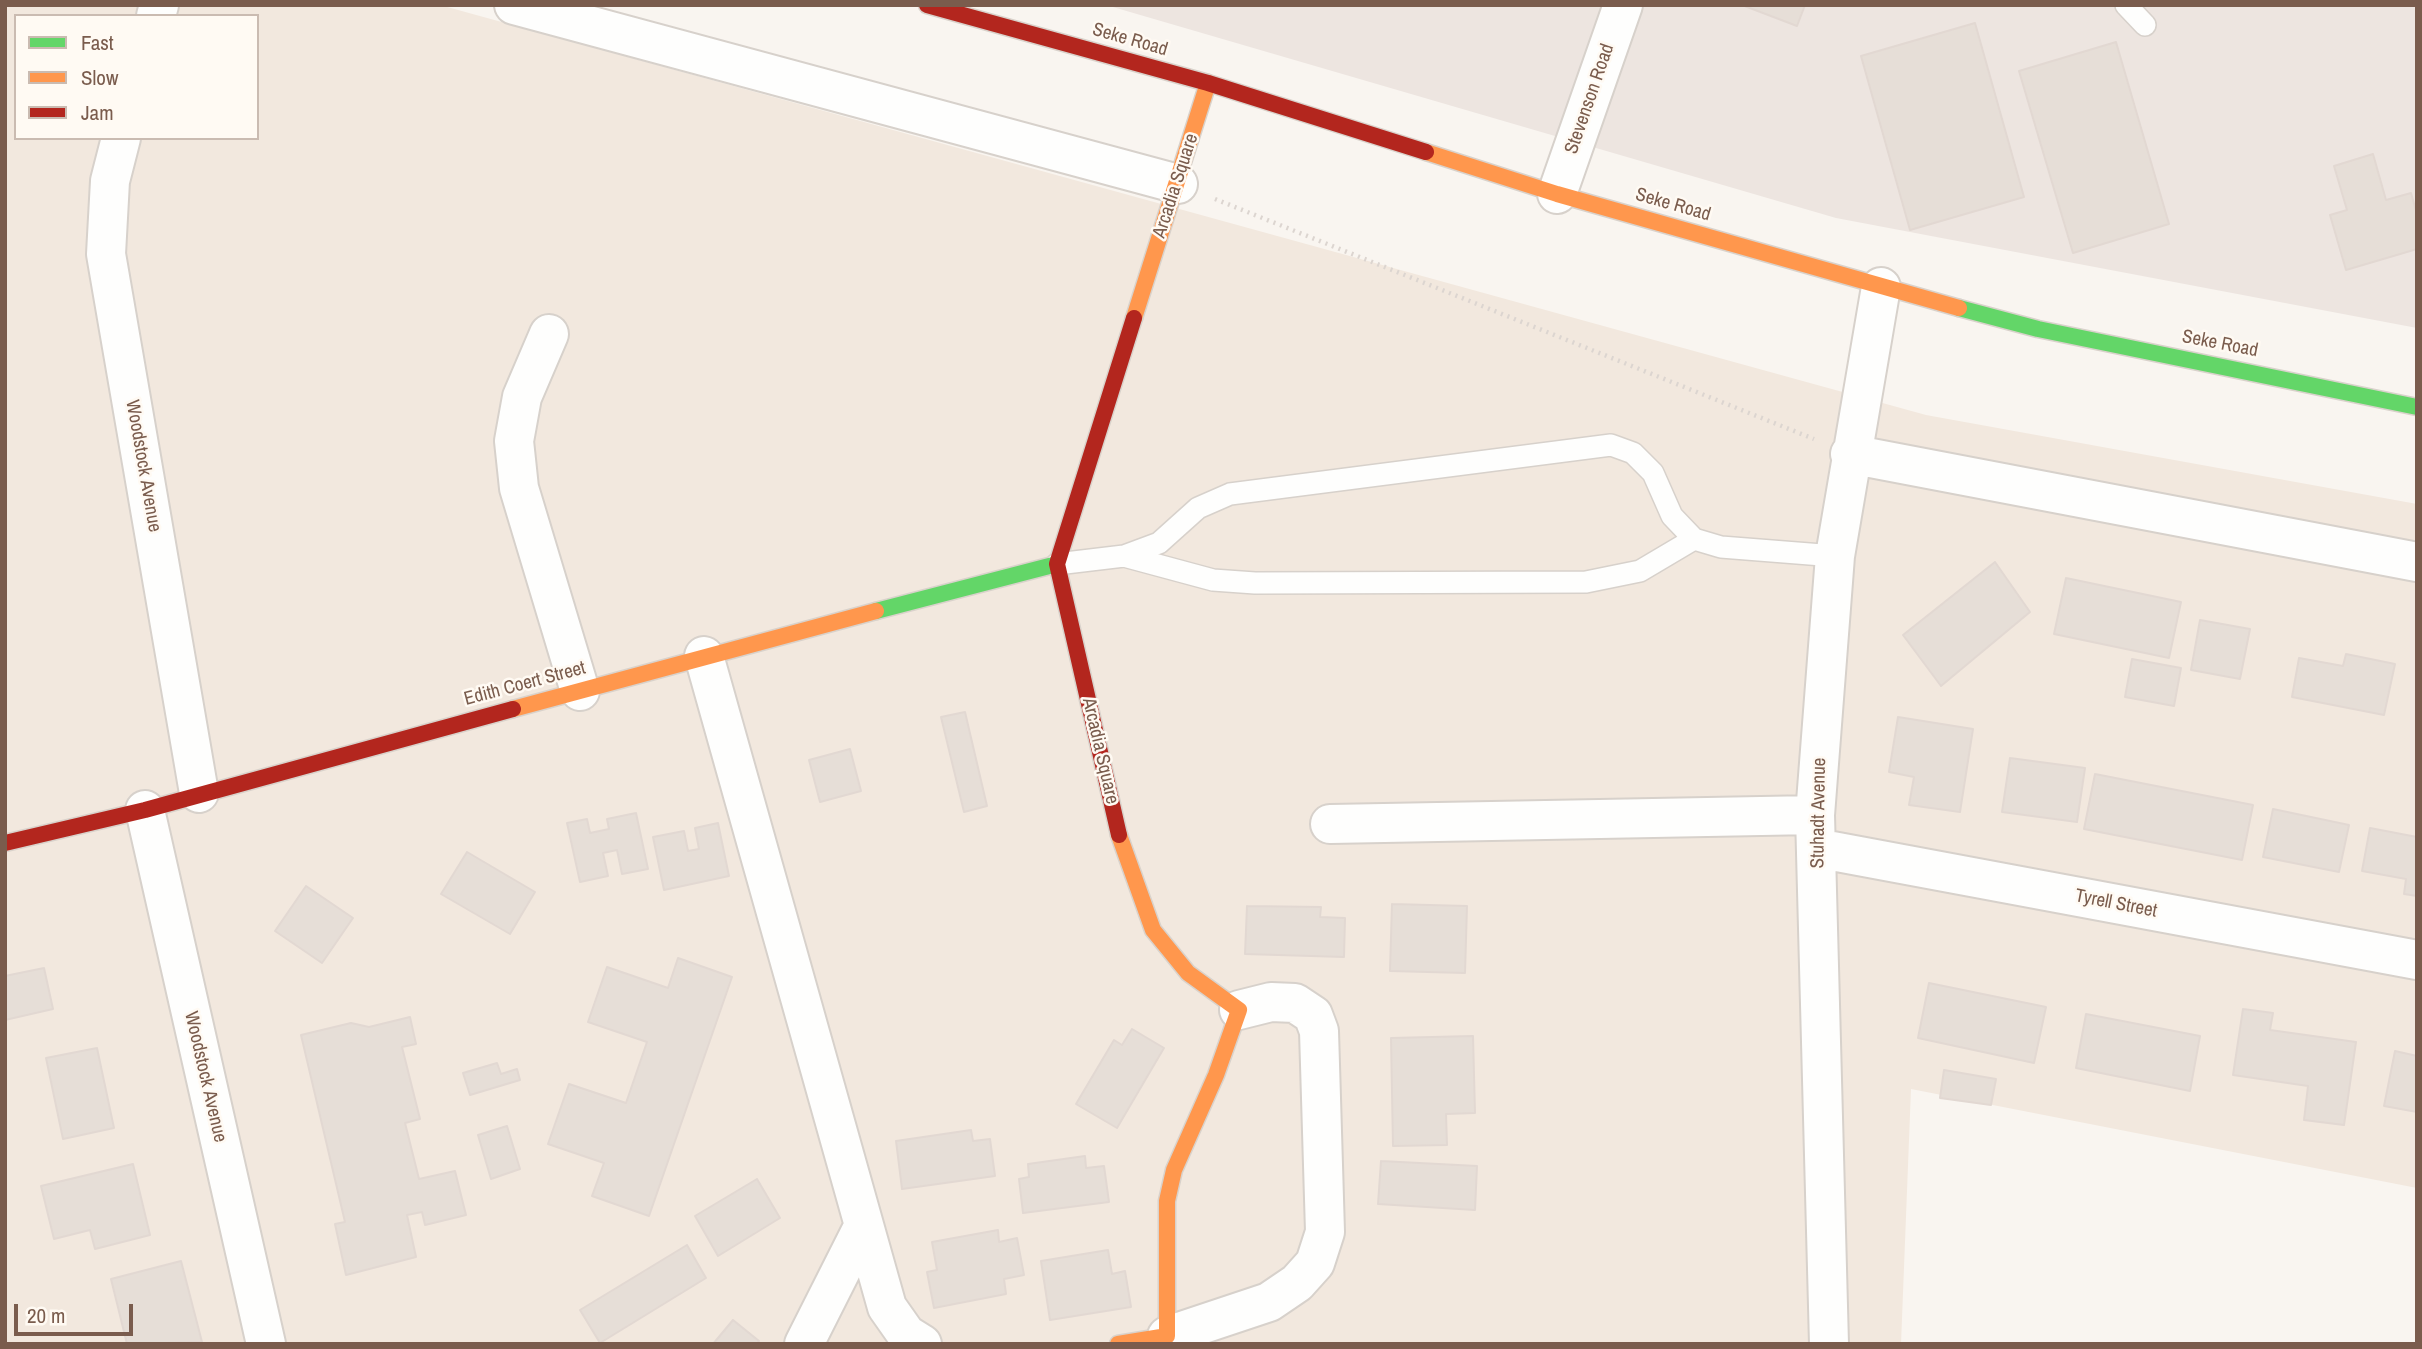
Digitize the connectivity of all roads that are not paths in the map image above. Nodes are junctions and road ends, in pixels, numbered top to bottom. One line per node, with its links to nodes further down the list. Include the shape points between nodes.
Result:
1 (514, 5): 8 (street)
2 (927, 5): 6 (street, Seke Road)
3 (1623, 5): 9 (street, Stevenson Road)
4 (2126, 5): 5 (lane)
5 (2145, 25)
6 (1208, 83): 8 (street, Arcadia Square); 9 (street, Seke Road)
7 (120, 140): 21 (street, Woodstock Avenue, via 110,181 106,254)
8 (1178, 184): 18 (street, Arcadia Square)
9 (1557, 194): 10 (street, Seke Road)
10 (1881, 287): 12 (street, Seke Road, via 2038,329); 13 (street, Stuhadt Avenue)
11 (549, 334): 20 (street, via 522,397 514,441 519,488)
12 (2417, 407)
13 (1850, 454): 16 (street, Stuhadt Avenue); 17 (street)
14 (1694, 539): 15 (lane, via 1640,572 1586,582 1255,583 1213,580); 15 (lane, via 1672,516 1653,473 1633,453 1611,445 1230,494 1198,508 1159,543); 16 (lane, via 1721,547)
15 (1124, 556): 18 (lane)
16 (1835, 556): 24 (street, Stuhadt Avenue)
17 (2417, 562)
18 (1056, 564): 19 (street, Edith Coert Street); 27 (street, Arcadia Square, via 1122,846 1153,930 1188,973)
19 (704, 656): 20 (street, Edith Coert Street); 28 (street)
20 (580, 691): 21 (street, Edith Coert Street)
21 (200, 793): 22 (street, Edith Coert Street)
22 (145, 810): 25 (street, Edith Coert Street); 30 (street, Woodstock Avenue)
23 (1330, 824): 24 (street, Tyrell Street)
24 (1816, 831): 26 (street, Tyrell Street); 34 (street, Stuhadt Avenue)
25 (5, 843)
26 (2417, 960)
27 (1239, 1010): 29 (street, via 1174,1170 1167,1201); 29 (street, via 1271,1002 1295,1003 1312,1015 1319,1031 1325,1232 1315,1262 1297,1283 1269,1302)
28 (864, 1225): 31 (street); 32 (street, via 887,1307 906,1334)
29 (1167, 1336): 33 (street)
30 (266, 1344)
31 (804, 1344)
32 (922, 1344)
33 (1118, 1344)
34 (1829, 1344)

